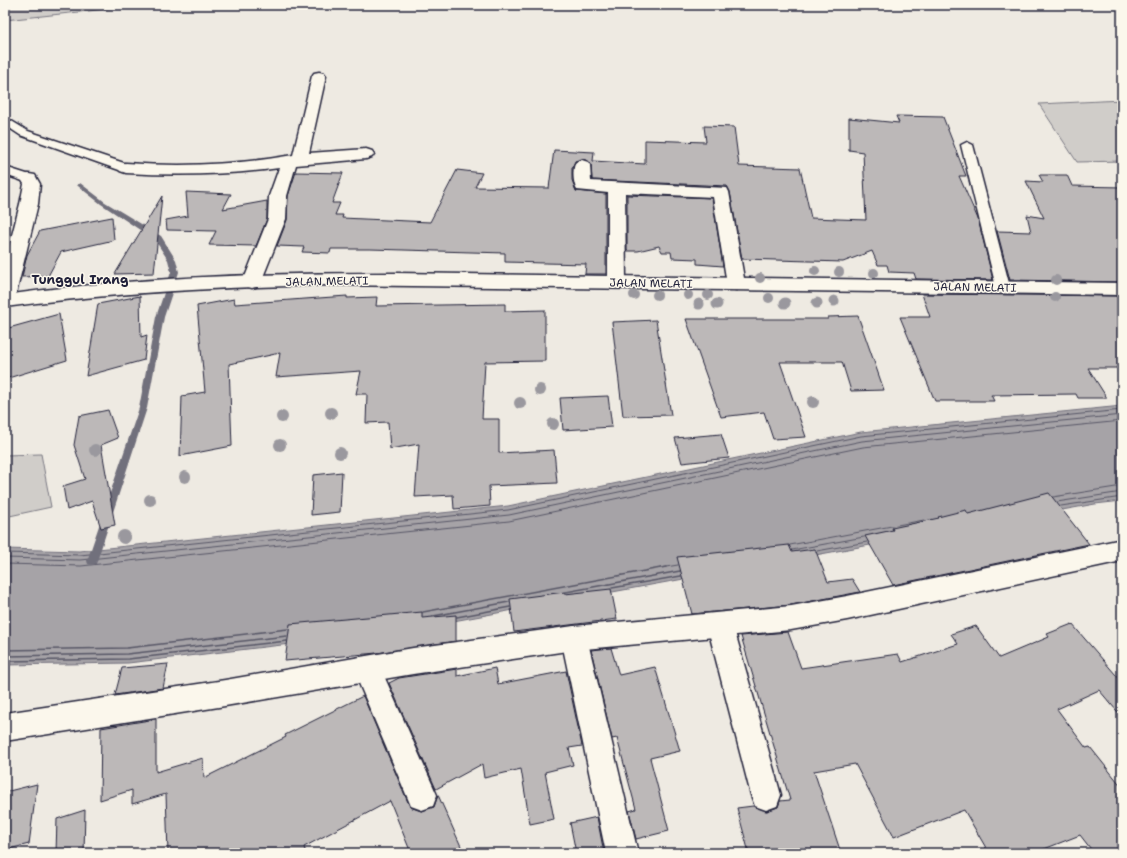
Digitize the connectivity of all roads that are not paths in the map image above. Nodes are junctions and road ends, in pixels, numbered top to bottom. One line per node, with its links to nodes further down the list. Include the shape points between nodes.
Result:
1 (319, 76): 5 (street)
2 (5, 120): 7 (lane, via 24,132)
3 (967, 145): 14 (lane)
4 (366, 154): 5 (street)
5 (294, 160): 7 (street, via 165,172); 11 (street, via 278,196 277,219)
6 (582, 165): 10 (street, via 583,186)
7 (126, 168)
8 (5, 171): 9 (lane)
9 (29, 179): 16 (street, via 32,184 29,204)
10 (616, 188): 12 (street); 13 (street, via 721,192)
11 (252, 282): 12 (street, JALAN MELATI); 17 (street, JALAN MELATI, via 122,287)
12 (617, 282): 13 (street, JALAN MELATI)
13 (736, 284): 14 (street, JALAN MELATI)
14 (1003, 287): 15 (street, JALAN MELATI)
15 (1122, 289)
16 (5, 298)
17 (5, 301)
18 (1122, 550): 19 (street, via 847,608 791,618)
19 (720, 625): 20 (street); 24 (street)
20 (574, 638): 21 (street); 25 (street)
21 (367, 669): 22 (street); 23 (street)
22 (5, 727)
23 (422, 795)
24 (766, 795)
25 (622, 853)

